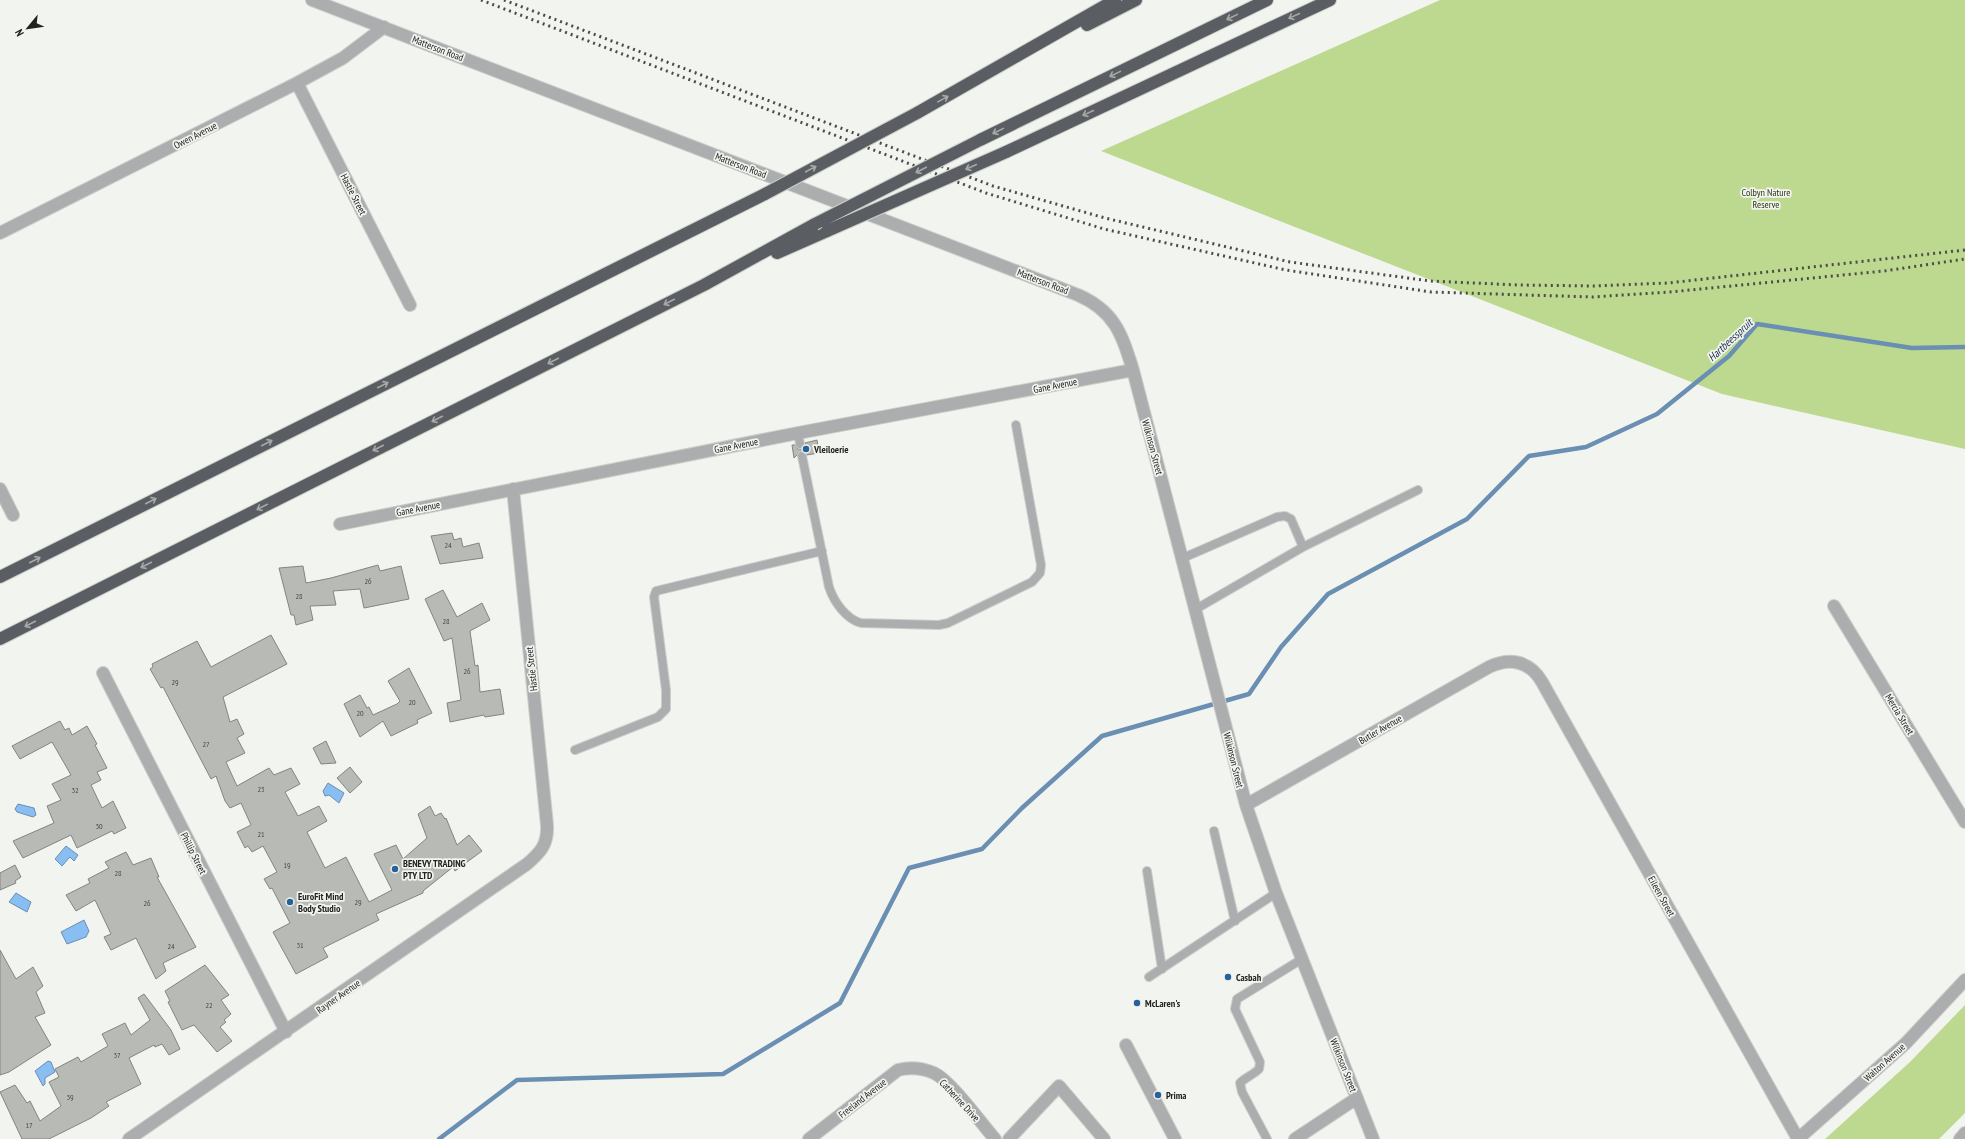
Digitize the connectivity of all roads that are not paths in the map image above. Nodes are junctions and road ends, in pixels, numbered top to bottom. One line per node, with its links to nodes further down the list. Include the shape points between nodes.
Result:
1 (312, 0): 6 (street, Matterson Road)
2 (1115, 0): 8 (highway)
3 (1136, 0): 8 (highway)
4 (1267, 0): 10 (highway, one-way to 10, bridge, via 980,140 815,224)
5 (1330, 0): 10 (highway, one-way to 10, bridge, via 1006,152)
6 (384, 27): 7 (street, Owen Avenue, via 343,58); 12 (street, Matterson Road, via 1086,298 1105,313 1119,329)
7 (298, 83): 9 (street, Owen Avenue); 11 (street, Hastie Street)
8 (968, 85): 23 (highway, one-way to 8, bridge, via 764,194)
9 (0, 233)
10 (704, 285): 26 (highway, one-way to 26)
11 (410, 305)
12 (1133, 370): 16 (street, Gane Avenue, via 799,438); 22 (street, Wilkinson Street)
13 (1016, 426): 21 (lane, via 1041,565 1040,573 1035,580 948,623 861,623 853,620 833,598)
14 (802, 456): 21 (lane)
15 (0, 489): 18 (street)
16 (513, 489): 19 (street, Gane Avenue); 33 (street, Hastie Street, via 547,825)
17 (1418, 490): 20 (lane)
18 (13, 515)
19 (340, 524)
20 (1303, 547): 22 (lane, via 1290,519 1285,516 1277,517); 25 (lane)
21 (822, 551): 29 (lane, via 656,591 654,597 666,690 666,709 658,717)
22 (1183, 558): 25 (street, Wilkinson Street)
23 (0, 578)
24 (1834, 606): 31 (street, Mercia Street)
25 (1196, 609): 30 (street, Wilkinson Street)
26 (0, 639)
27 (1516, 663): 30 (street, Butler Avenue, via 1499,663 1489,667); 55 (street, Eileen Street, via 1530,667 1536,672)
28 (103, 673): 41 (street, Phillip Street)
29 (575, 750)
30 (1246, 805): 35 (street, Wilkinson Street)
31 (1965, 822)
32 (1214, 831): 36 (lane)
33 (544, 848): 41 (street, Rayner Avenue, via 527,864)
34 (1147, 871): 38 (lane)
35 (1276, 893): 36 (lane); 37 (street, Wilkinson Street)
36 (1235, 921): 38 (lane)
37 (1302, 959): 44 (street, Wilkinson Street); 52 (lane, via 1237,999 1235,1009 1260,1062 1259,1069 1240,1083 1242,1092)
38 (1162, 969): 39 (lane)
39 (1149, 977)
40 (1965, 980): 55 (street, Walton Avenue, via 1906,1043)
41 (286, 1032): 46 (street, Rayner Avenue)
42 (1126, 1045): 51 (street)
43 (920, 1069): 47 (street, Freeland Avenue, via 898,1070); 48 (street, Catherine Drive, via 936,1074 950,1086)
44 (1357, 1098): 53 (street); 54 (street, Wilkinson Street)
45 (1965, 1134): 56 (street)
46 (129, 1139)
47 (809, 1139)
48 (995, 1139)
49 (1009, 1139): 50 (street, via 1059,1086)
50 (1104, 1139)
51 (1175, 1139)
52 (1267, 1139)
53 (1295, 1139)
54 (1373, 1139)
55 (1798, 1139)
56 (1960, 1139)

